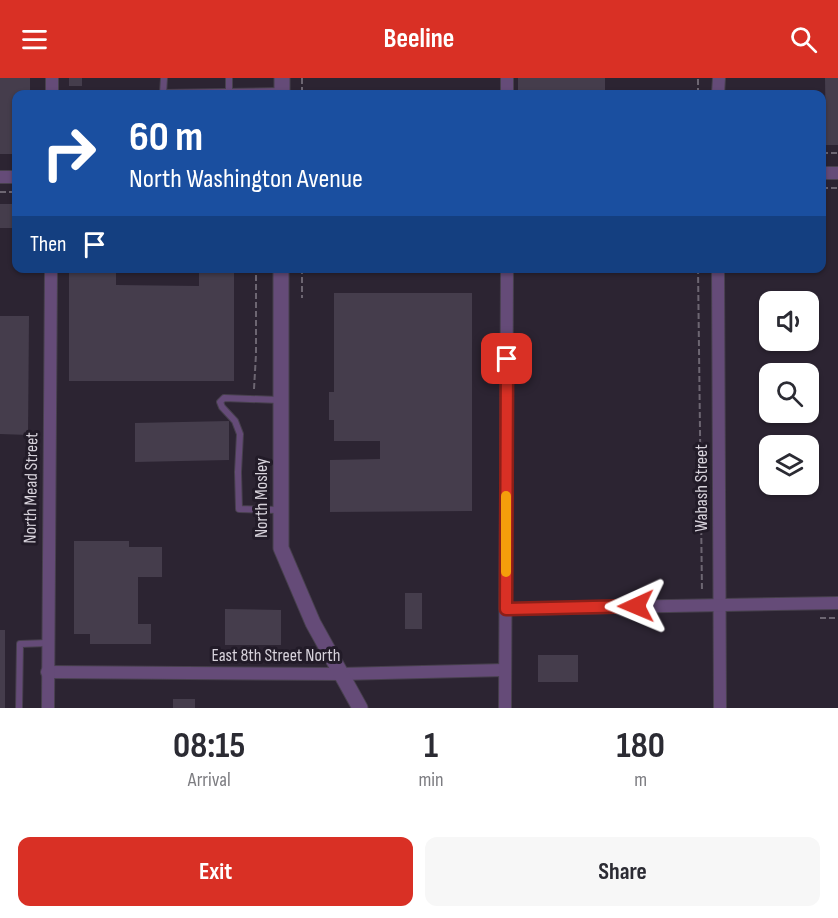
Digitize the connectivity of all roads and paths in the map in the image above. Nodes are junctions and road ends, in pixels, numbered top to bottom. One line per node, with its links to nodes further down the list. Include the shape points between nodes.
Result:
1 (282, 88): 2 (lane)
2 (256, 90)
3 (51, 273): 18 (street, North Mead Street)
4 (256, 273): 11 (path)
5 (281, 273): 12 (street, North Mosley)
6 (302, 273): 10 (path)
7 (507, 273): 17 (street)
8 (698, 273): 14 (path)
9 (718, 273): 16 (street, Wabash Street)
10 (303, 298)
11 (253, 399): 12 (lane); 13 (lane, via 224,398 220,402 240,434 239,509)
12 (280, 400): 13 (street, North Mosley)
13 (280, 510): 21 (street, North Mosley, via 281,548 313,623)
14 (702, 592)
15 (838, 603): 16 (street)
16 (719, 605): 17 (street); 26 (street, Wabash Street)
17 (506, 609): 19 (street)
18 (47, 643): 20 (street, North Mead Street); 22 (lane, via 20,644)
19 (505, 670): 21 (street, East 8th Street North); 25 (street)
20 (47, 672): 21 (street, East 8th Street North); 23 (street, North Mead Street)
21 (341, 674): 24 (street, North Mosley)
22 (19, 708)
23 (48, 708)
24 (360, 708)
25 (505, 708)
26 (720, 708)

